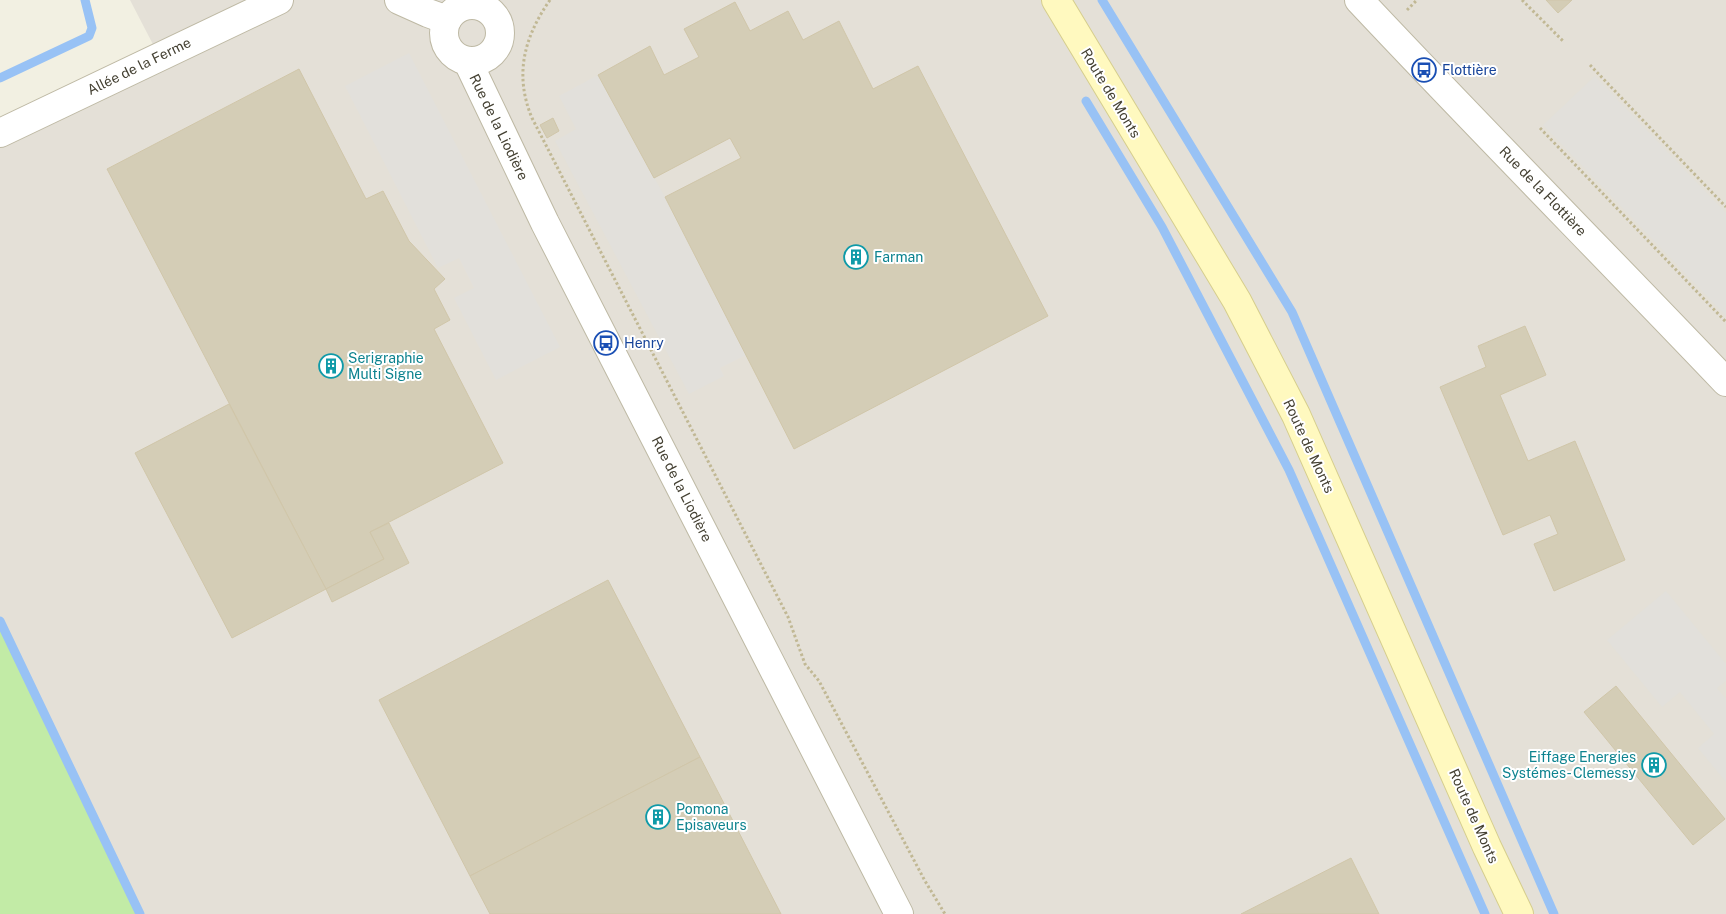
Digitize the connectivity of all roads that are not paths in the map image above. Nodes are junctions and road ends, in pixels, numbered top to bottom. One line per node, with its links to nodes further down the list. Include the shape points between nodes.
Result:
1 (279, 0): 8 (street, Allée de la Ferme)
2 (400, 0): 6 (street)
3 (1056, 0): 11 (main road, Route de Monts, via 1237,301 1296,415)
4 (1359, 0): 9 (street, Rue de la Flottière)
5 (495, 5): 6 (street, via 461,7); 7 (street, via 501,34 499,44 487,58)
6 (447, 20): 7 (street, via 444,28 446,46 452,54)
7 (468, 62): 10 (street, Rue de la Liodière, via 554,240)
8 (0, 133)
9 (1726, 382)
10 (898, 914)
11 (1519, 914)

